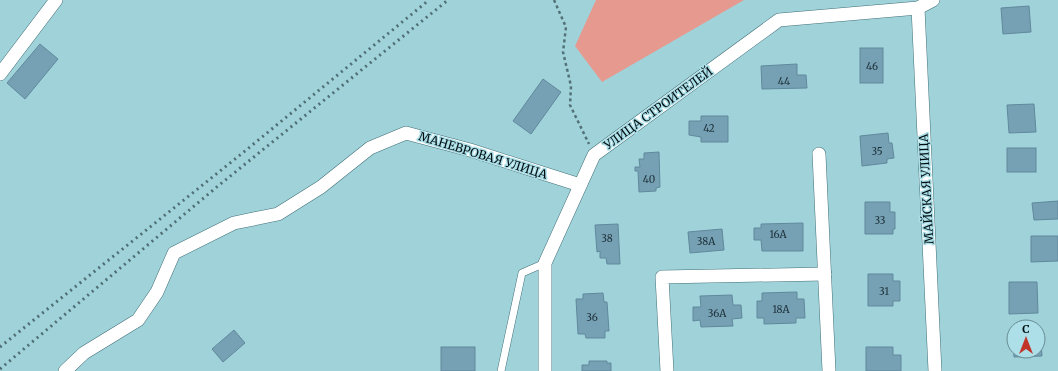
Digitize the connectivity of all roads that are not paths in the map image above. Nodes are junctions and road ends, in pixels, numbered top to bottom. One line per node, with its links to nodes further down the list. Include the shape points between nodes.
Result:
1 (56, 0): 4 (street)
2 (934, 0): 3 (street, УЛИЦА СТРОИТЕЛЕЙ)
3 (918, 8): 6 (street, УЛИЦА СТРОИТЕЛЕЙ, via 779,20 594,155); 14 (street, МАЙСКАЯ УЛИЦА)
4 (0, 74)
5 (818, 154): 8 (street)
6 (580, 185): 7 (street, УЛИЦА СТРОИТЕЛЕЙ); 9 (street, МАНЕВРОВАЯ УЛИЦА, via 470,150 406,133 370,148 321,187 278,214 234,223 174,253 157,292 138,320 84,353)
7 (545, 263): 10 (lane, via 522,273); 11 (street, УЛИЦА СТРОИТЕЛЕЙ)
8 (825, 274): 12 (street, via 662,277); 13 (street)
9 (65, 371)
10 (501, 371)
11 (545, 371)
12 (667, 371)
13 (828, 371)
14 (935, 371)

